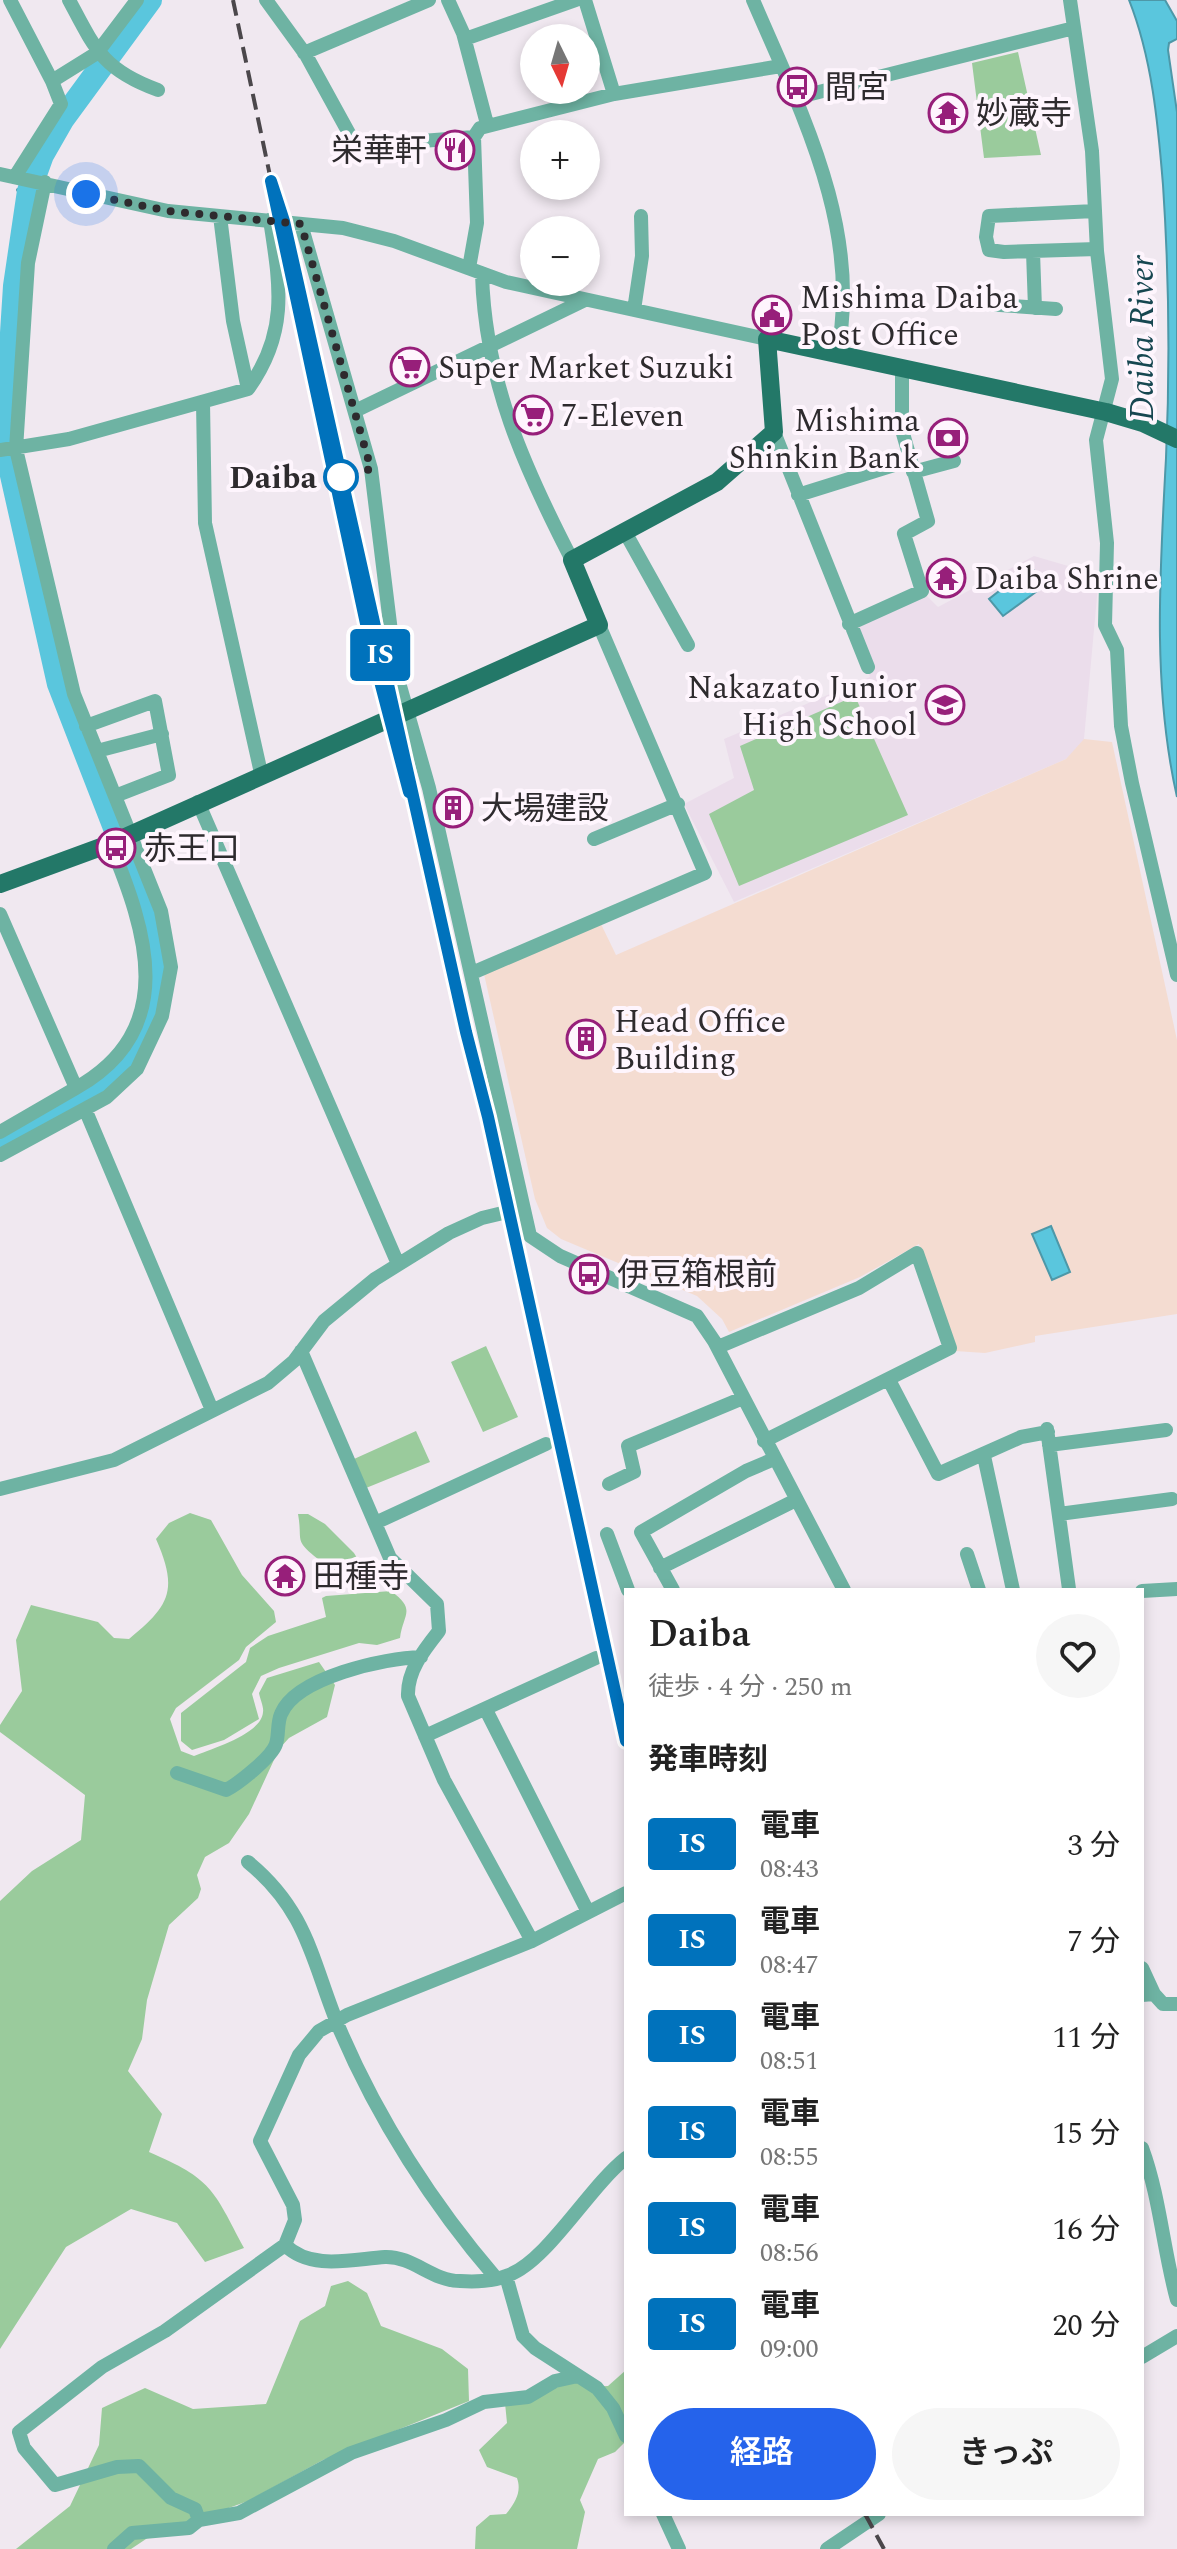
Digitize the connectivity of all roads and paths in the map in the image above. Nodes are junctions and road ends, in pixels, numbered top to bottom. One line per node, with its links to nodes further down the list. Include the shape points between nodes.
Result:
1 (10, 0): 16 (street)
2 (69, 0): 14 (street)
3 (266, 0): 13 (street)
4 (429, 0): 13 (street)
5 (448, 0): 12 (street)
6 (576, 0): 12 (street)
7 (585, 0): 18 (street)
8 (753, 0): 15 (street)
9 (1070, 0): 11 (street)
10 (129, 4): 14 (street)
11 (1074, 28): 19 (street); 25 (street)
12 (465, 39): 20 (street)
13 (304, 53): 21 (street, via 356,146)
14 (99, 55): 16 (street); 17 (street)
15 (781, 66): 18 (street); 19 (street)
16 (52, 81): 23 (street, via 61,104)
17 (158, 90)
18 (614, 94): 20 (street)
19 (795, 98): 40 (street, via 820,162 844,265 845,311)
20 (487, 124): 21 (street)
21 (474, 137): 32 (street)
22 (0, 174): 23 (street)
23 (19, 176): 24 (street)
24 (44, 182): 26 (street, via 137,206); 48 (street, via 28,263)
25 (1095, 211): 30 (street); 31 (street, via 987,217 989,250)
26 (220, 216): 28 (street); 42 (street)
27 (641, 216): 37 (street)
28 (270, 220): 29 (street); 42 (street, via 281,310)
29 (301, 224): 32 (street, via 373,235); 44 (street)
30 (1097, 249): 31 (street); 45 (street)
31 (1033, 252): 35 (street)
32 (475, 271): 33 (street); 39 (street)
33 (585, 299): 37 (street); 39 (street)
34 (985, 304): 35 (street)
35 (1035, 308): 36 (street)
36 (1056, 309)
37 (634, 310): 38 (street)
38 (767, 339): 40 (main road); 46 (main road)
39 (489, 348): 44 (street); 54 (street, via 523,463)
40 (837, 355): 41 (main road)
41 (902, 370): 45 (main road); 51 (street, via 902,430)
42 (248, 389): 43 (street)
43 (203, 402): 48 (street); 63 (street, via 205,523)
44 (357, 410): 59 (street, via 371,469 393,657)
45 (1115, 414): 47 (main road); 73 (street, via 1096,440 1107,543 1105,625 1117,650 1124,740)
46 (774, 432): 52 (street); 53 (main road, via 717,482)
47 (1177, 439)
48 (16, 449): 49 (street); 60 (street, via 61,648)
49 (0, 450)
50 (954, 461): 51 (street)
51 (912, 466): 52 (street); 55 (street, via 928,521 904,534 922,591)
52 (798, 495): 55 (street)
53 (625, 532): 54 (main road); 57 (street)
54 (572, 560): 56 (main road)
55 (849, 624): 58 (street)
56 (599, 625): 59 (main road); 66 (street)
57 (688, 645)
58 (868, 667)
59 (406, 710): 63 (main road); 72 (street)
60 (86, 726): 61 (street, via 155,701); 62 (street)
61 (162, 734): 62 (street); 64 (street, via 169,775)
62 (97, 751): 64 (street)
63 (261, 773): 65 (main road)
64 (115, 796): 67 (street)
65 (198, 802): 67 (main road); 81 (street)
66 (678, 804): 68 (street); 72 (street, via 705,873)
67 (120, 839): 69 (main road); 71 (street); 71 (street)
68 (594, 839)
69 (0, 884)
70 (0, 914): 74 (street)
71 (155, 936): 74 (street, via 138,1021 122,1050); 75 (street, via 171,967 153,1039 137,1069)
72 (472, 973): 80 (street)
73 (1177, 975)
74 (76, 1088): 76 (street)
75 (85, 1109): 76 (street); 86 (street)
76 (48, 1116): 77 (street); 77 (street)
77 (24, 1130): 78 (street); 79 (street)
78 (0, 1132)
79 (0, 1155)
80 (523, 1208): 81 (street, via 482,1218); 82 (street, via 530,1236 560,1256 697,1316)
81 (398, 1264): 83 (street, via 324,1321)
82 (718, 1347): 84 (street, via 859,1288 917,1253 950,1348); 85 (street)
83 (301, 1351): 86 (street, via 268,1383); 98 (street)
84 (889, 1380): 89 (street); 91 (street, via 938,1474)
85 (743, 1398): 89 (street); 93 (street, via 628,1446 634,1472)
86 (212, 1410): 94 (street, via 114,1460)
87 (1166, 1430): 88 (street)
88 (1048, 1435): 91 (street, via 1021,1437); 97 (street)
89 (764, 1441): 92 (street)
90 (546, 1444): 98 (street)
91 (984, 1456): 106 (street)
92 (774, 1459): 96 (street); 101 (street, via 641,1532)
93 (609, 1484)
94 (0, 1489)
95 (1172, 1499): 97 (street)
96 (796, 1500): 101 (street); 104 (street)
97 (1059, 1514): 107 (street)
98 (375, 1523): 110 (street, via 390,1558 437,1604 439,1631)
99 (607, 1534): 102 (street)
100 (967, 1554): 105 (street)
101 (660, 1568): 103 (street)
102 (627, 1588)
103 (672, 1588)
104 (843, 1588)
105 (978, 1588)
106 (1013, 1588)
107 (1068, 1588)
108 (1177, 1589): 109 (street)
109 (1144, 1591)
110 (421, 1657): 113 (street, via 408,1682 408,1696); 114 (street, via 366,1664 296,1696 280,1714 275,1749 226,1790)
111 (596, 1658): 112 (street)
112 (486, 1710): 113 (street); 117 (street)
113 (425, 1736): 118 (street)
114 (177, 1773)
115 (248, 1862): 121 (street, via 286,1898 321,1971)
116 (624, 1894): 117 (street)
117 (588, 1912): 118 (street)
118 (532, 1941): 121 (street)
119 (1148, 1994): 120 (street, via 1163,2004)
120 (1177, 2004)
121 (337, 2020): 124 (street, via 319,2031 299,2055 260,2141 295,2212); 125 (street, via 411,2164)
122 (1144, 2154): 126 (street)
123 (624, 2160): 125 (street, via 536,2254)
124 (285, 2245): 125 (street, via 317,2261 395,2257 444,2280); 133 (street, via 165,2331 102,2367 19,2432 24,2448 55,2485 139,2466 171,2498 195,2509)
125 (501, 2277): 129 (street, via 523,2336)
126 (1177, 2300)
127 (1177, 2336): 128 (street)
128 (1144, 2356)
129 (578, 2376): 130 (street, via 604,2396); 133 (street, via 555,2381 528,2397 484,2402 330,2462 239,2513)
130 (624, 2432)
131 (664, 2516): 135 (street)
132 (876, 2516): 136 (street)
133 (199, 2520): 134 (street, via 189,2528 132,2533)
134 (114, 2549)
135 (679, 2549)
136 (827, 2549)

